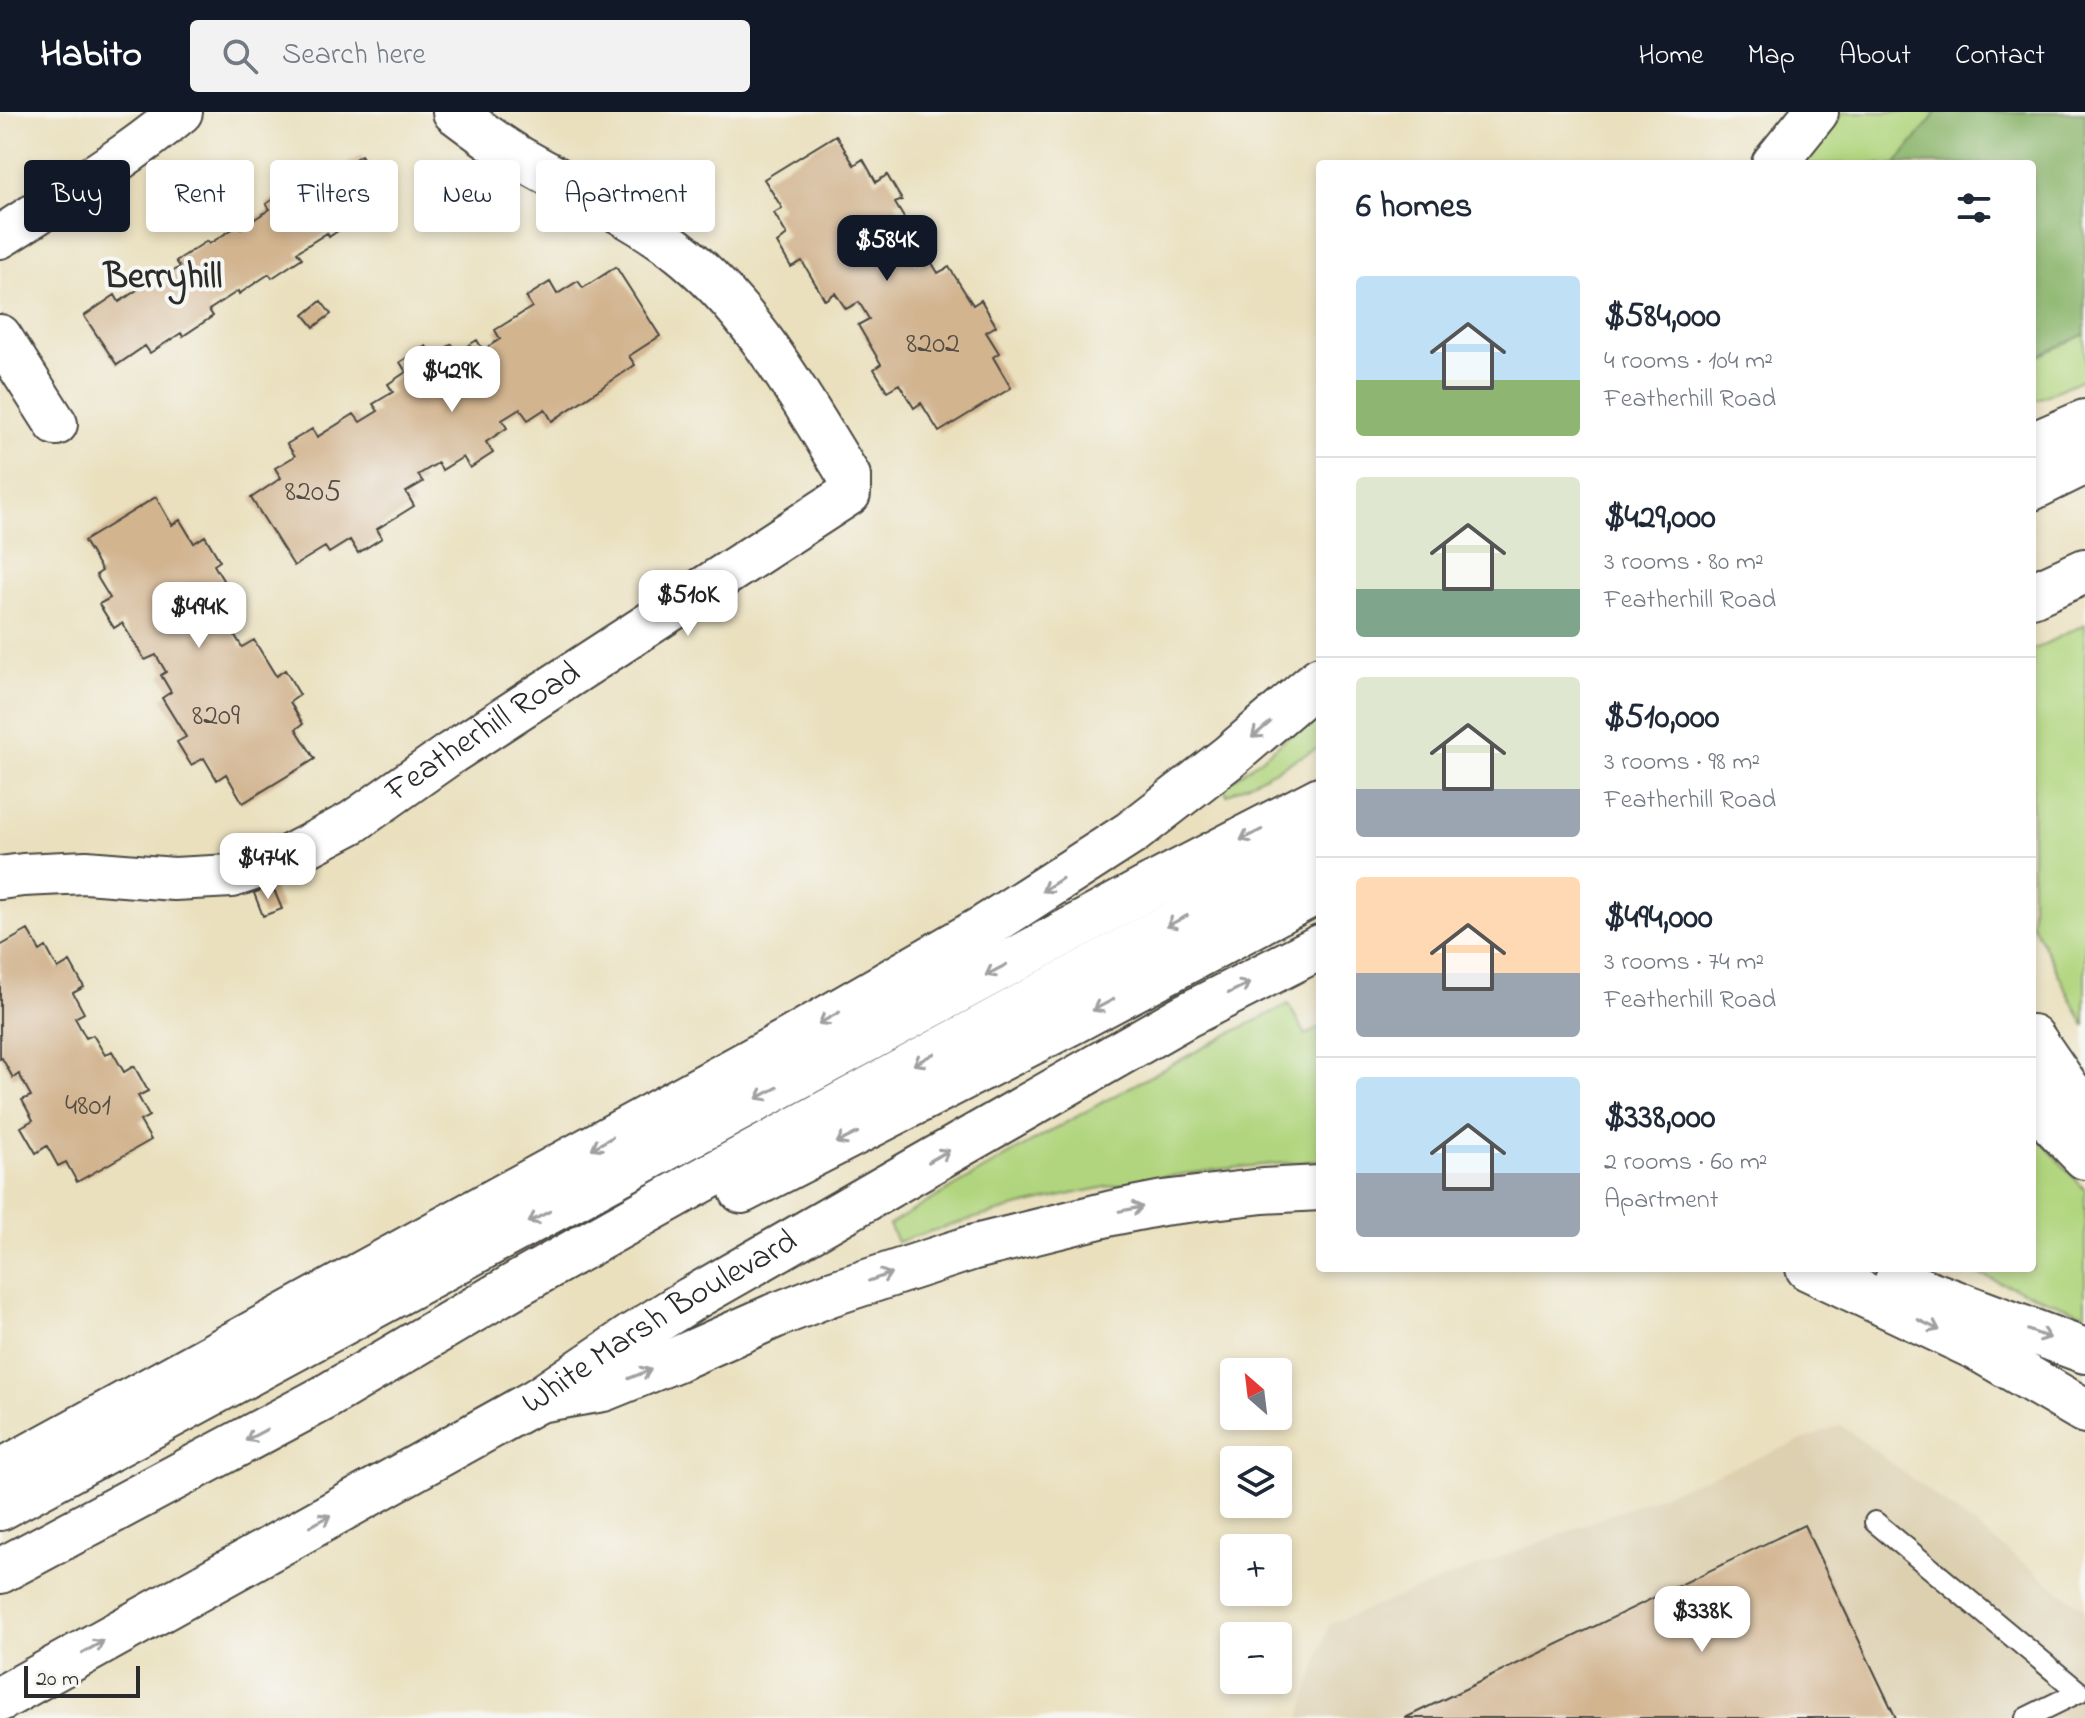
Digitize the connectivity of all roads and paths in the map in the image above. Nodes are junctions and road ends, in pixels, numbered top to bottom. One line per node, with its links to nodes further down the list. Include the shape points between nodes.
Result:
1 (181, 112): 5 (street)
2 (454, 112): 17 (street, Featherhill Road, via 525,161 644,228 712,282 749,323 791,384 849,476 849,494 353,822 281,860 232,876 174,879 86,872)
3 (1816, 112): 4 (highway)
4 (1777, 160)
5 (0, 237)
6 (0, 336): 8 (street)
7 (2085, 422): 9 (highway)
8 (56, 424)
9 (2036, 443)
10 (2085, 462): 11 (highway)
11 (2036, 486)
12 (2085, 571): 13 (highway)
13 (2036, 593)
14 (1316, 682): 30 (highway, one-way to 30, via 1131,833 958,943)
15 (1316, 801): 31 (highway, one-way to 31)
16 (1316, 848): 27 (highway, one-way to 27, via 703,1179)
17 (0, 878)
18 (1316, 892): 27 (highway, one-way to 27, via 529,1301)
19 (1316, 949): 28 (highway, White Marsh Boulevard, one-way to 19, via 691,1299 823,1222 1185,1016)
20 (2037, 1067): 21 (highway); 22 (highway, via 2055,1126)
21 (2085, 1109)
22 (2085, 1157)
23 (1316, 1188): 28 (highway, one-way to 23, via 603,1389 816,1299 971,1248 1163,1203)
24 (1832, 1272): 25 (highway)
25 (1863, 1277): 26 (highway, one-way to 26); 29 (highway, one-way to 29)
26 (2085, 1351)
27 (324, 1398): 33 (highway, one-way to 33)
28 (538, 1400): 34 (highway, White Marsh Boulevard, one-way to 28)
29 (2085, 1411)
30 (0, 1472)
31 (0, 1508)
32 (1875, 1522): 35 (lane, via 2079,1692)
33 (0, 1571)
34 (0, 1699)
35 (2026, 1718)

